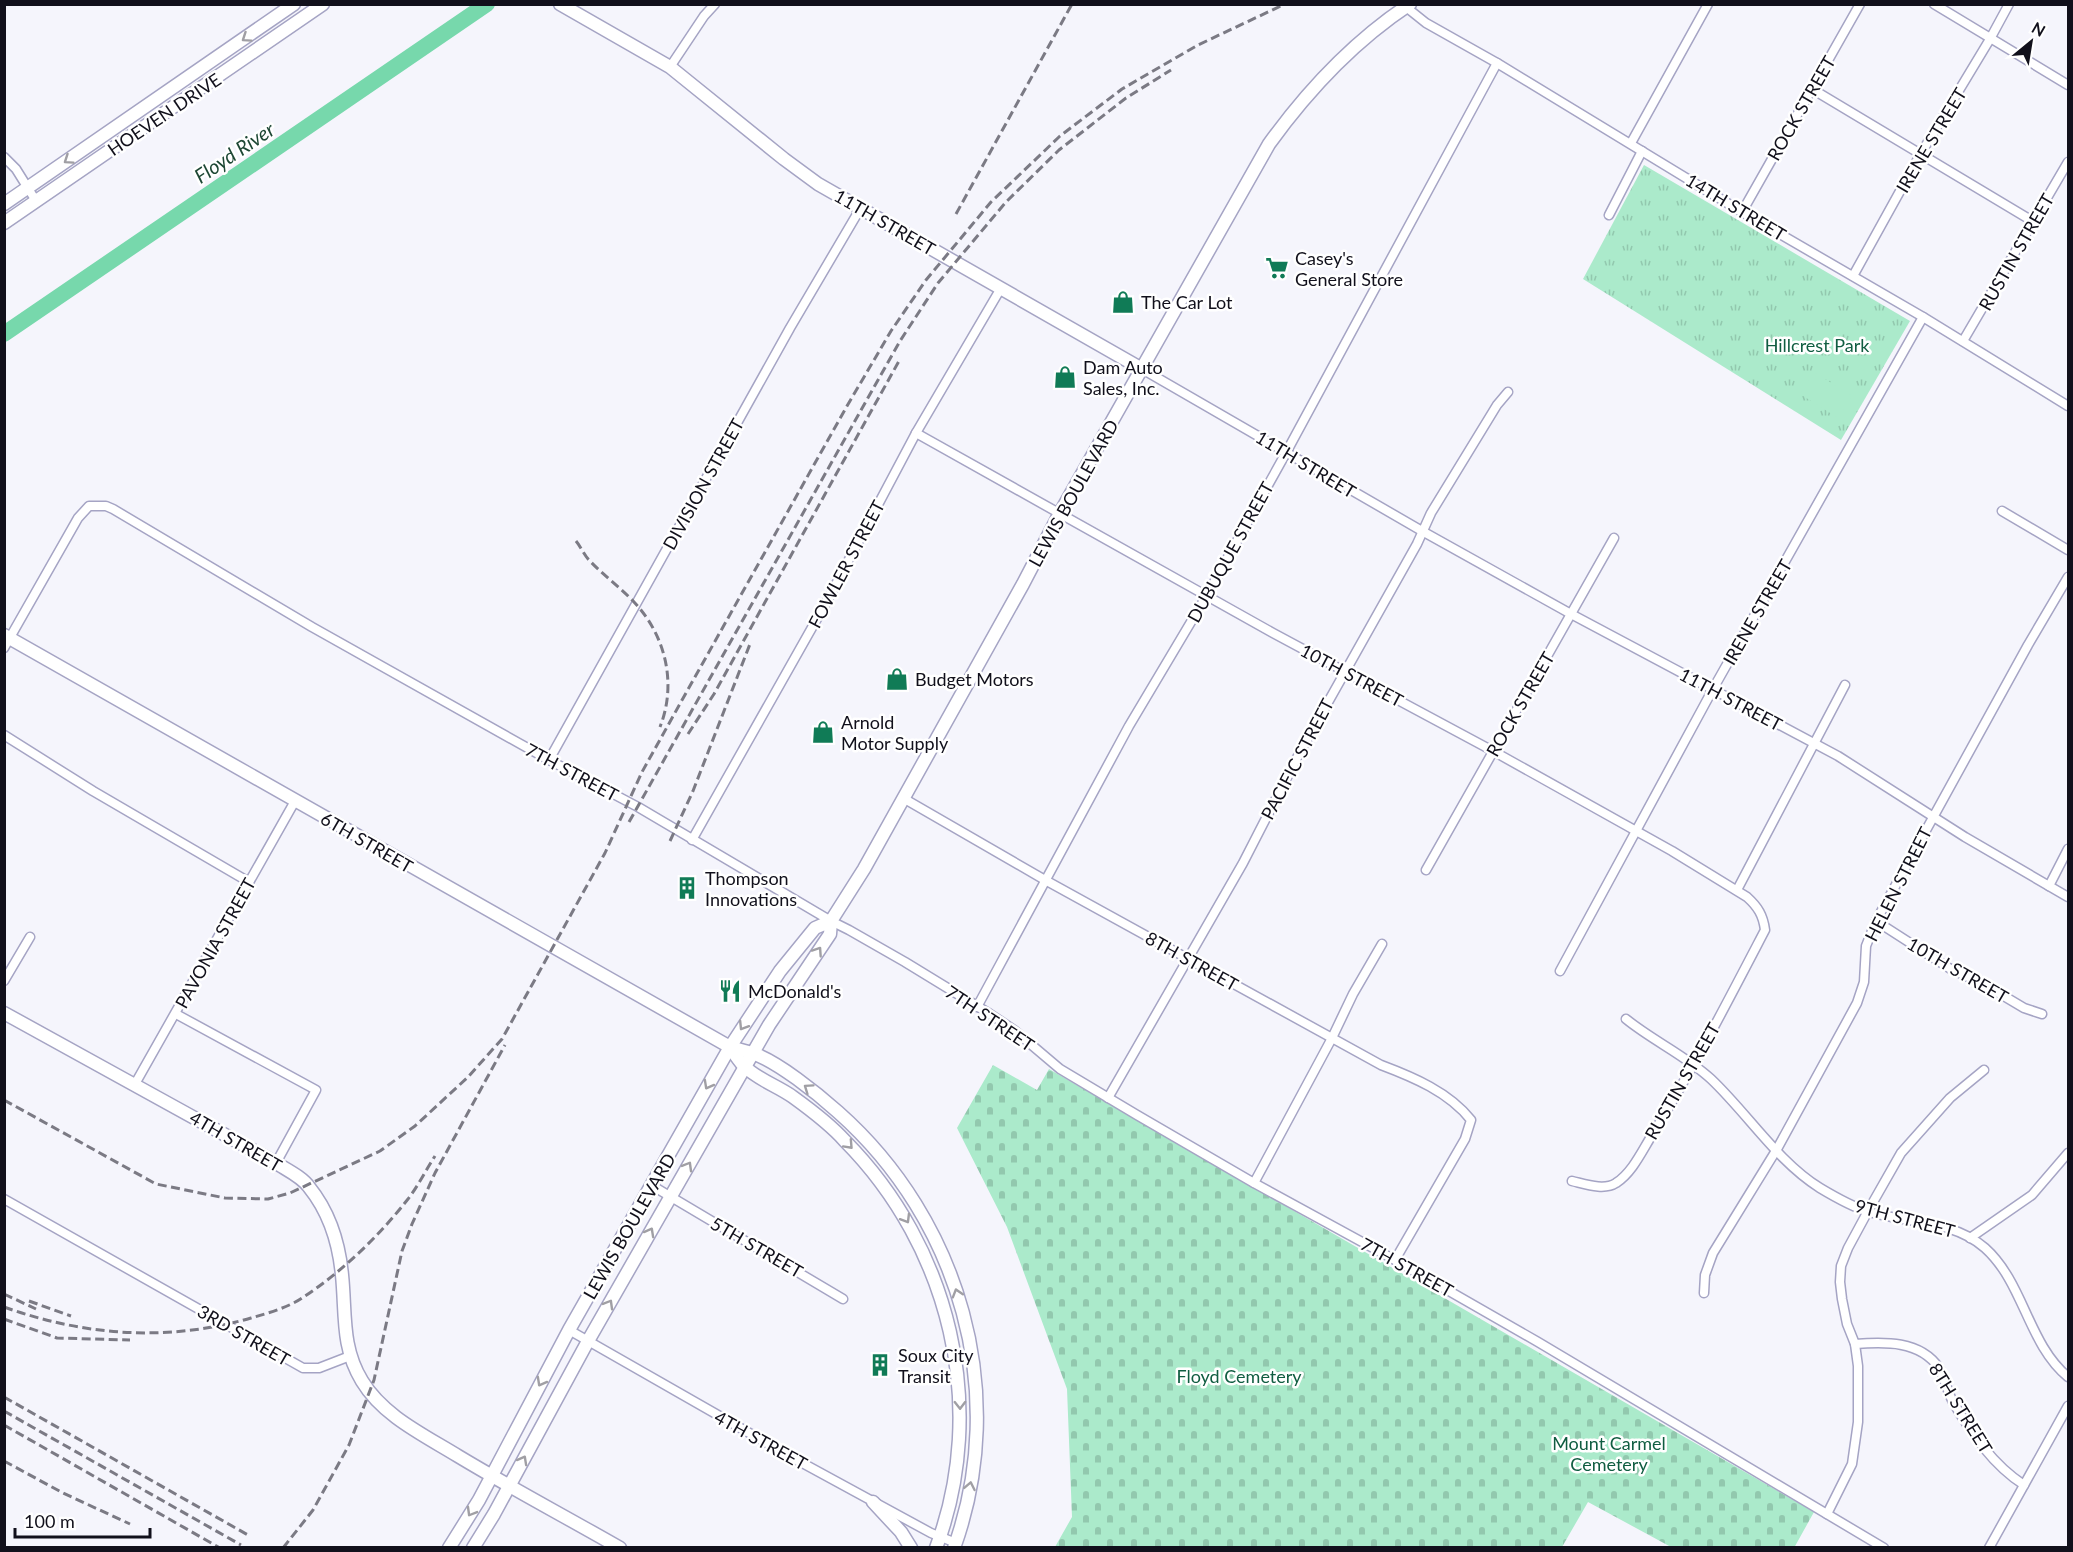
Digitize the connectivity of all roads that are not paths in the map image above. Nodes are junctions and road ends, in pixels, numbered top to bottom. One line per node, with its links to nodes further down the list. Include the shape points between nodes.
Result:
1 (294, 4): 20 (main road, HOEVEN DRIVE, one-way to 20)
2 (323, 4): 21 (main road, HOEVEN DRIVE)
3 (560, 4): 12 (main road, 11TH STREET)
4 (715, 4): 12 (street)
5 (1708, 4): 15 (street)
6 (1860, 4): 14 (street, ROCK STREET)
7 (1934, 4): 10 (street)
8 (2010, 4): 10 (street, IRENE STREET)
9 (1408, 6): 11 (street, 14TH STREET, via 1426,23); 32 (main road, LEWIS BOULEVARD, via 1339,60 1288,118 1269,144)
10 (1990, 39): 13 (street); 17 (street, IRENE STREET)
11 (1497, 63): 15 (street, 14TH STREET); 36 (street, DUBUQUE STREET)
12 (670, 67): 23 (main road, 11TH STREET, via 784,159)
13 (2068, 85)
14 (1812, 89): 17 (street); 24 (street, ROCK STREET)
15 (1631, 143): 16 (street, 14TH STREET)
16 (1642, 151): 24 (street, 14TH STREET); 25 (street)
17 (1920, 155): 26 (street); 28 (street, IRENE STREET)
18 (4, 157): 20 (street)
19 (2068, 162): 26 (street, RUSTIN STREET)
20 (28, 187): 21 (street); 22 (main road, HOEVEN DRIVE)
21 (36, 201): 27 (main road, HOEVEN DRIVE)
22 (4, 204)
23 (860, 209): 29 (main road, 11TH STREET); 52 (street, DIVISION STREET)
24 (1742, 212): 28 (street, 14TH STREET)
25 (1609, 215)
26 (2034, 222): 31 (street, RUSTIN STREET)
27 (4, 224)
28 (1853, 276): 30 (street, 14TH STREET)
29 (1001, 288): 32 (main road, 11TH STREET); 35 (street, FOWLER STREET)
30 (1923, 317): 31 (street, 14TH STREET); 48 (street, IRENE STREET)
31 (1964, 341): 34 (street, 14TH STREET)
32 (1142, 369): 36 (street, 11TH STREET); 38 (main road, LEWIS BOULEVARD)
33 (1508, 392): 39 (street, PACIFIC STREET)
34 (2068, 406)
35 (916, 433): 38 (street, 10TH STREET); 57 (street, FOWLER STREET, via 827,601)
36 (1287, 452): 39 (street, 11TH STREET); 43 (street, DUBUQUE STREET)
37 (2002, 511): 41 (street)
38 (1060, 513): 43 (street, 10TH STREET); 53 (main road, LEWIS BOULEVARD)
39 (1422, 531): 44 (street, 11TH STREET); 46 (street, PACIFIC STREET)
40 (1614, 538): 44 (street, ROCK STREET)
41 (2068, 550)
42 (2068, 578): 55 (street, HELEN STREET)
43 (1207, 596): 46 (street, 10TH STREET); 60 (street, DUBUQUE STREET, via 1129,726)
44 (1571, 614): 48 (street, 11TH STREET); 51 (street, ROCK STREET)
45 (7, 640): 52 (street, 7TH STREET, via 78,518 89,506 106,506); 54 (main road, 6TH STREET)
46 (1344, 670): 51 (street, 10TH STREET); 70 (street, PACIFIC STREET, via 1243,863)
47 (1845, 685): 50 (street)
48 (1713, 689): 50 (street, 11TH STREET); 56 (street, IRENE STREET)
49 (4, 735): 61 (street)
50 (1815, 745): 55 (street, 11TH STREET); 63 (street)
51 (1493, 751): 56 (street, 10TH STREET); 59 (street, ROCK STREET)
52 (549, 760): 57 (street, 7TH STREET)
53 (903, 798): 60 (street, 8TH STREET); 65 (main road, LEWIS BOULEVARD)
54 (295, 801): 61 (street, PAVONIA STREET); 79 (main road, 6TH STREET)
55 (1933, 816): 62 (street, 11TH STREET); 66 (street, HELEN STREET)
56 (1637, 832): 63 (street, 10TH STREET); 71 (street, IRENE STREET)
57 (692, 840): 65 (street, 7TH STREET)
58 (2068, 849): 62 (street)
59 (1426, 870)
60 (1045, 880): 70 (street, 8TH STREET); 73 (street, DUBUQUE STREET)
61 (249, 882): 75 (street, PAVONIA STREET)
62 (2049, 886): 64 (street, 11TH STREET)
63 (1737, 890): 67 (street, 10TH STREET, via 1758,906 1764,919)
64 (2068, 897)
65 (831, 921): 73 (street, 7TH STREET); 79 (main road, LEWIS BOULEVARD, one-way to 79, via 815,928 780,971); 80 (main road, LEWIS BOULEVARD, one-way to 65, via 830,934)
66 (1876, 921): 76 (street, 10TH STREET, via 1949,968); 86 (street, HELEN STREET, via 1866,945 1864,982 1857,1003)
67 (1763, 934): 81 (street, RUSTIN STREET)
68 (30, 937): 72 (street)
69 (1382, 944): 78 (street)
70 (1188, 958): 78 (street, 8TH STREET); 85 (street, PACIFIC STREET)
71 (1560, 971)
72 (4, 981)
73 (977, 1007): 85 (street, 7TH STREET, via 1014,1030 1060,1069)
74 (4, 1013): 84 (main road, 4TH STREET)
75 (176, 1014): 84 (street, PAVONIA STREET); 88 (street, via 316,1090)
76 (2042, 1014)
77 (1626, 1019): 81 (street, 9TH STREET)
78 (1332, 1038): 90 (street); 96 (street, 8TH STREET, via 1443,1095 1471,1120 1465,1139)
79 (729, 1047): 80 (main road, 6TH STREET); 82 (main road, 6TH STREET); 91 (main road, LEWIS BOULEVARD, one-way to 91)
80 (753, 1053): 82 (main road, LEWIS BOULEVARD); 111 (main road, 6TH STREET, one-way to 80, via 972,1480 977,1411 965,1317 947,1262 899,1178 860,1132 825,1099)
81 (1694, 1064): 86 (street, 9TH STREET); 89 (street, RUSTIN STREET, via 1621,1180 1611,1186)
82 (745, 1067): 92 (main road, LEWIS BOULEVARD, one-way to 82); 110 (main road, 6TH STREET, one-way to 110, via 792,1096 845,1140 897,1205 928,1261 948,1324 960,1388 955,1476)
83 (1984, 1070): 94 (street, via 1950,1098 1912,1139)
84 (135, 1084): 88 (main road, 4TH STREET)
85 (1108, 1098): 90 (street, 7TH STREET)
86 (1777, 1149): 94 (street, 9TH STREET, via 1820,1188); 97 (street, HELEN STREET, via 1713,1253)
87 (2068, 1153): 95 (street, via 2032,1195)
88 (276, 1163): 102 (main road, 4TH STREET, via 309,1186 330,1221 338,1244)
89 (1572, 1181)
90 (1254, 1182): 96 (street, 7TH STREET)
91 (651, 1185): 92 (street, 5TH STREET); 99 (main road, LEWIS BOULEVARD)
92 (670, 1197): 98 (street, 5TH STREET); 100 (main road, LEWIS BOULEVARD, one-way to 92)
93 (4, 1199): 102 (street, 3RD STREET, via 303,1368 319,1368)
94 (1868, 1211): 95 (street, 9TH STREET, via 1952,1228); 101 (street, via 1841,1266 1842,1299)
95 (1970, 1238): 103 (street, 9TH STREET, via 1996,1260 2053,1362)
96 (1395, 1260): 109 (street, 7TH STREET)
97 (1704, 1293)
98 (843, 1299)
99 (569, 1330): 100 (street, 4TH STREET); 105 (main road, LEWIS BOULEVARD, one-way to 105)
100 (588, 1341): 106 (main road, LEWIS BOULEVARD, one-way to 100); 108 (street, 4TH STREET)
101 (1855, 1344): 107 (street, 8TH STREET, via 1898,1343 1930,1358 1983,1447 2000,1467); 109 (street, via 1855,1448 1852,1464)
102 (350, 1356): 105 (main road, via 361,1380 380,1404)
103 (2068, 1377)
104 (2068, 1406): 107 (street)
105 (490, 1475): 106 (main road); 112 (main road, LEWIS BOULEVARD, one-way to 112)
106 (509, 1485): 113 (main road, LEWIS BOULEVARD); 114 (main road)
107 (2024, 1485): 117 (street)
108 (873, 1502): 110 (street, 4TH STREET); 115 (main road)
109 (1827, 1514): 116 (street, 7TH STREET)
110 (938, 1542): 111 (street, 4TH STREET)
111 (955, 1545)
112 (448, 1548)
113 (474, 1548)
114 (620, 1548)
115 (911, 1548)
116 (1884, 1548)
117 (1989, 1548)

